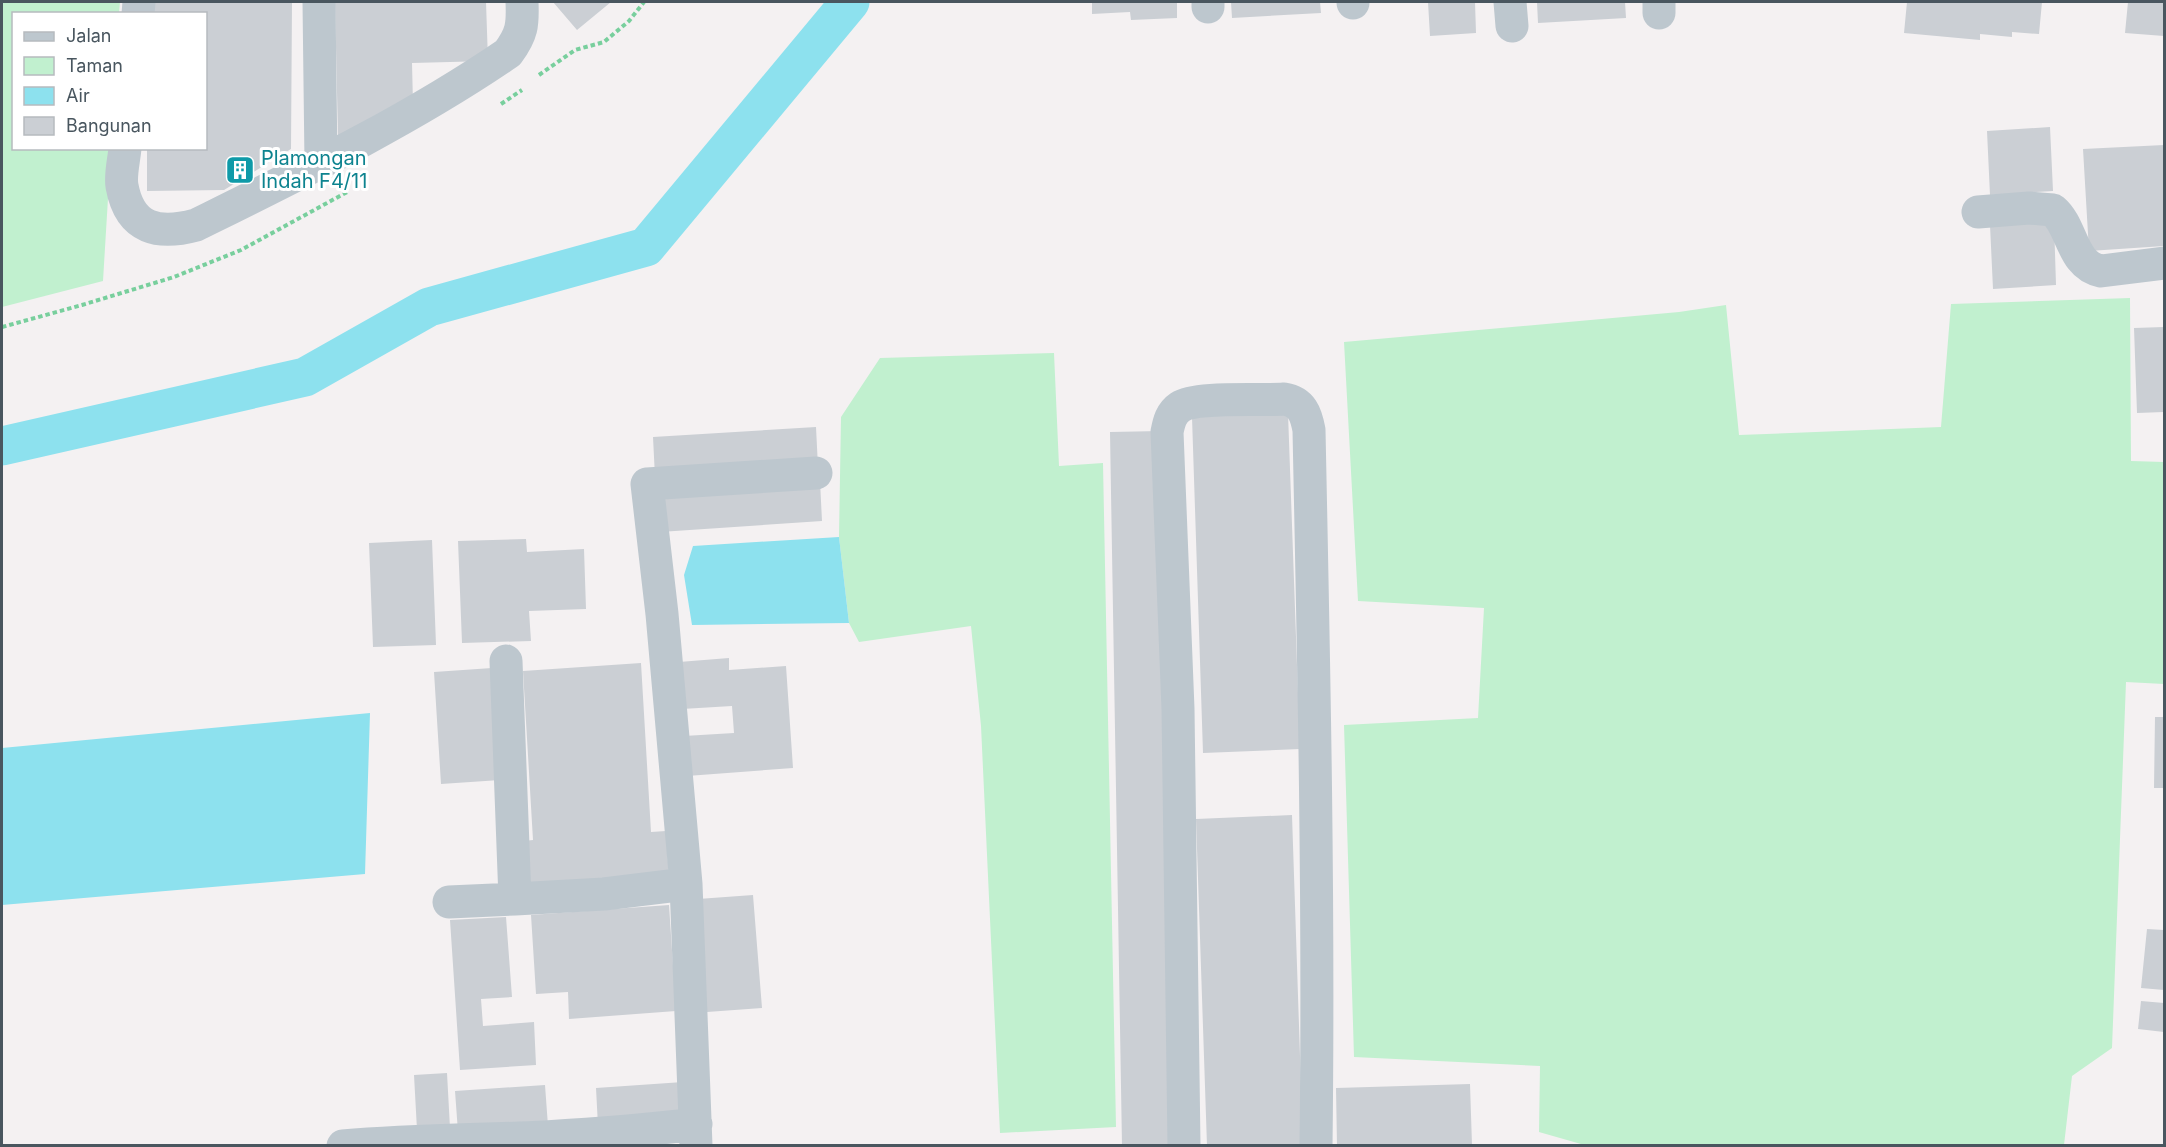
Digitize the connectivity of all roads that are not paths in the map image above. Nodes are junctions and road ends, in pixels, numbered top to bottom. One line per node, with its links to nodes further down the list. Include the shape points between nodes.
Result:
1 (319, 2): 4 (street)
2 (522, 2): 4 (street, via 523,26 508,53 405,118)
3 (125, 150): 4 (street, via 122,184 128,204 141,222 155,230 175,231 196,225)
4 (321, 163)
5 (1978, 212): 6 (street, via 2053,210 2081,259 2093,269)
6 (2164, 263)
7 (816, 473): 9 (street, via 647,484)
8 (506, 661): 10 (street)
9 (686, 884): 10 (street); 12 (street)
10 (515, 899): 11 (street)
11 (449, 902)
12 (696, 1135): 13 (street, via 635,1131)
13 (344, 1146)
14 (1184, 1146): 15 (street, via 1178,709 1167,432 1169,421 1180,407 1196,401 1284,399 1302,408 1309,430 1316,808)
15 (1316, 1146)

